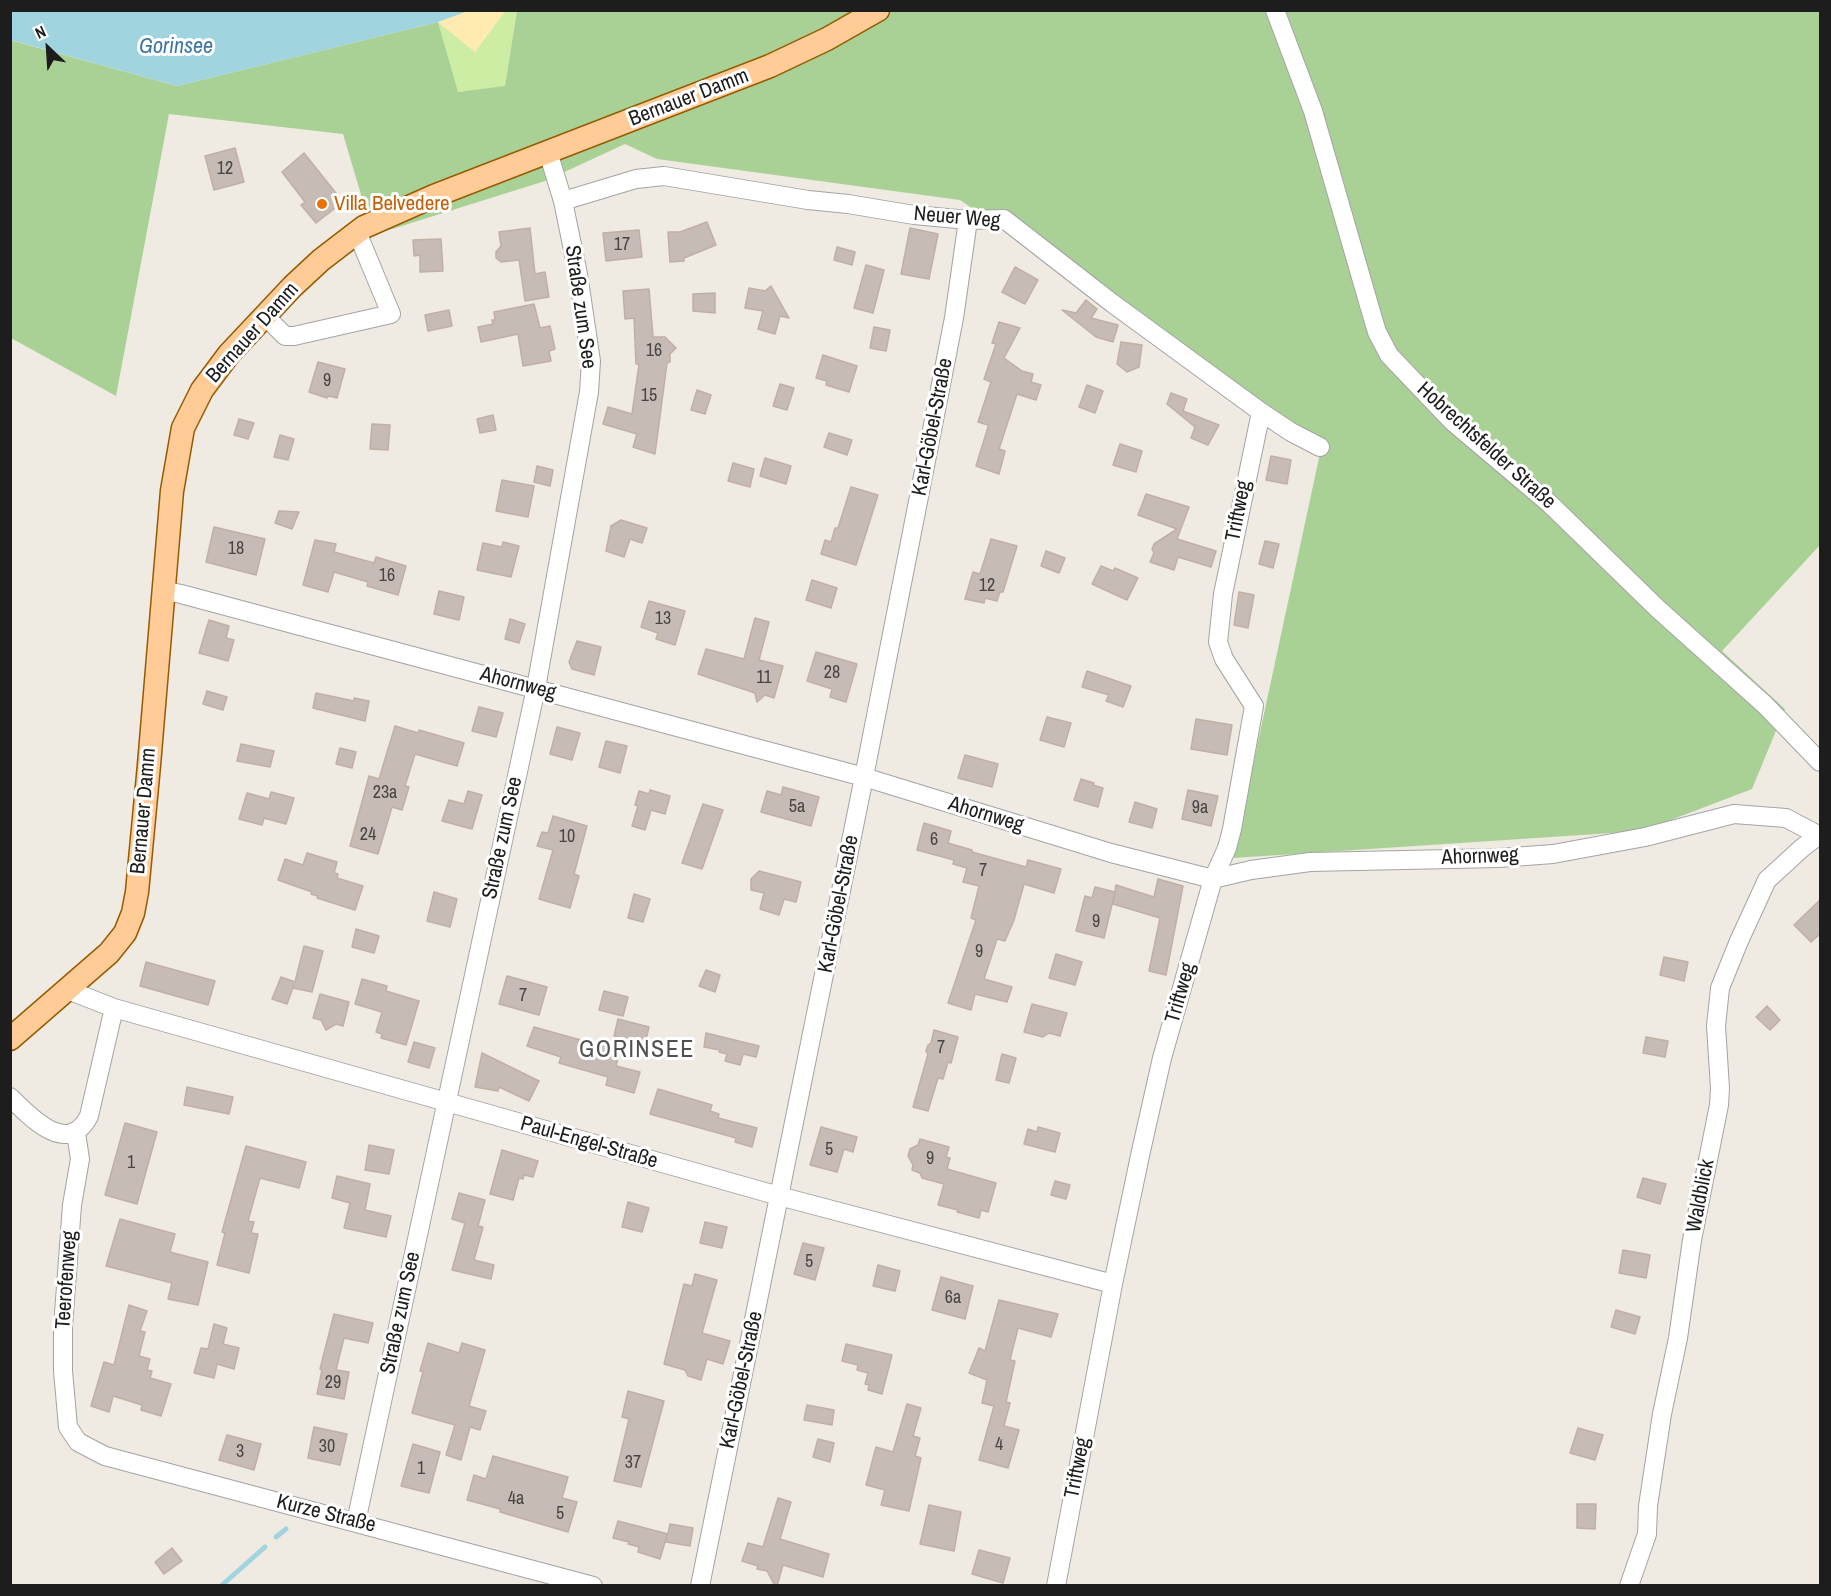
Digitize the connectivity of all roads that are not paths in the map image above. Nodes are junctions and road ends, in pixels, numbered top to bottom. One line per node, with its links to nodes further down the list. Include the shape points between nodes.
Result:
1 (878, 10): 3 (main road, Bernauer Damm, via 788,59)
2 (1275, 10): 12 (street, Hobrechtsfelder Straße, via 1312,111 1377,332 1389,355 1453,422 1550,504)
3 (548, 152): 4 (street, Straße zum See); 6 (main road, Bernauer Damm, via 420,202)
4 (563, 201): 5 (street, Neuer Weg, via 636,179 664,176 808,200); 11 (street, Straße zum See, via 591,361 587,403)
5 (968, 220): 8 (street, Neuer Weg, via 1004,219); 13 (street, Karl-Göbel-Straße, via 954,318)
6 (357, 232): 7 (main road, Bernauer Damm, via 321,260); 7 (street, via 391,314 294,336 285,336)
7 (264, 315): 10 (main road, Bernauer Damm, via 202,390 183,428 169,509)
8 (1261, 412): 9 (street, Neuer Weg); 15 (street, Triftweg, via 1223,594 1218,642 1224,659 1254,706 1232,829)
9 (1320, 447)
10 (162, 590): 11 (street, Ahornweg); 16 (main road, Bernauer Damm, via 133,913 125,933 109,953)
11 (536, 688): 13 (street, Ahornweg); 20 (street, Straße zum See)
12 (1821, 762)
13 (864, 777): 15 (street, Ahornweg, via 1111,853); 22 (street, Karl-Göbel-Straße)
14 (1820, 836): 15 (street, Ahornweg, via 1786,818 1734,814 1645,837 1553,854 1310,862); 29 (street, Waldblick, via 1767,880 1720,988 1716,1026 1719,1105 1662,1414 1647,1534)
15 (1213, 879): 23 (street, Triftweg, via 1162,1058)
16 (68, 990): 17 (street, Paul-Engel-Straße); 18 (main road, Bernauer Damm)
17 (114, 1008): 20 (street, Paul-Engel-Straße); 21 (street, via 89,1116)
18 (10, 1039)
19 (10, 1096): 21 (street, via 47,1129)
20 (447, 1103): 22 (street, Paul-Engel-Straße); 25 (street, Straße zum See)
21 (76, 1133): 24 (street, Teerofenweg, via 80,1158 72,1204 63,1327)
22 (779, 1196): 23 (street, Paul-Engel-Straße); 27 (street, Karl-Göbel-Straße)
23 (1113, 1284): 28 (street, Triftweg)
24 (68, 1427): 25 (street, Kurze Straße, via 78,1442 105,1456)
25 (356, 1522): 26 (street, Kurze Straße)
26 (593, 1586)
27 (700, 1586)
28 (1056, 1586)
29 (1629, 1586)

